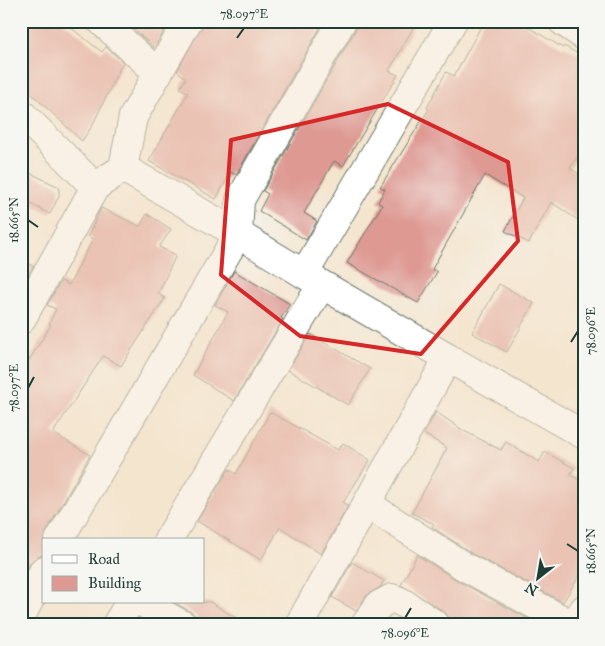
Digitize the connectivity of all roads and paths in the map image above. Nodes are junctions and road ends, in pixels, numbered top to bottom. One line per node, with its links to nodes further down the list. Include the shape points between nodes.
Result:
1 (102, 21): 7 (street)
2 (188, 21): 7 (street)
3 (342, 21): 11 (street, via 240,200)
4 (453, 21): 12 (street)
5 (562, 21): 6 (street)
6 (584, 36)
7 (158, 73): 9 (street, via 133,117)
8 (21, 113): 10 (street)
9 (123, 168): 10 (street); 11 (street)
10 (95, 187): 13 (street)
11 (238, 234): 12 (street); 17 (street)
12 (312, 280): 14 (street); 18 (street)
13 (21, 320)
14 (448, 358): 15 (street); 16 (street)
15 (584, 435)
16 (367, 504): 22 (street, via 465,567 567,622 575,622); 26 (street)
17 (60, 538)
18 (169, 538)
19 (42, 574): 23 (street)
20 (129, 604): 24 (street)
21 (146, 604): 25 (street)
22 (584, 609)
23 (21, 617)
24 (116, 625)
25 (183, 625)
26 (300, 625)
27 (364, 625): 28 (street, via 379,604 392,598)
28 (436, 625)

